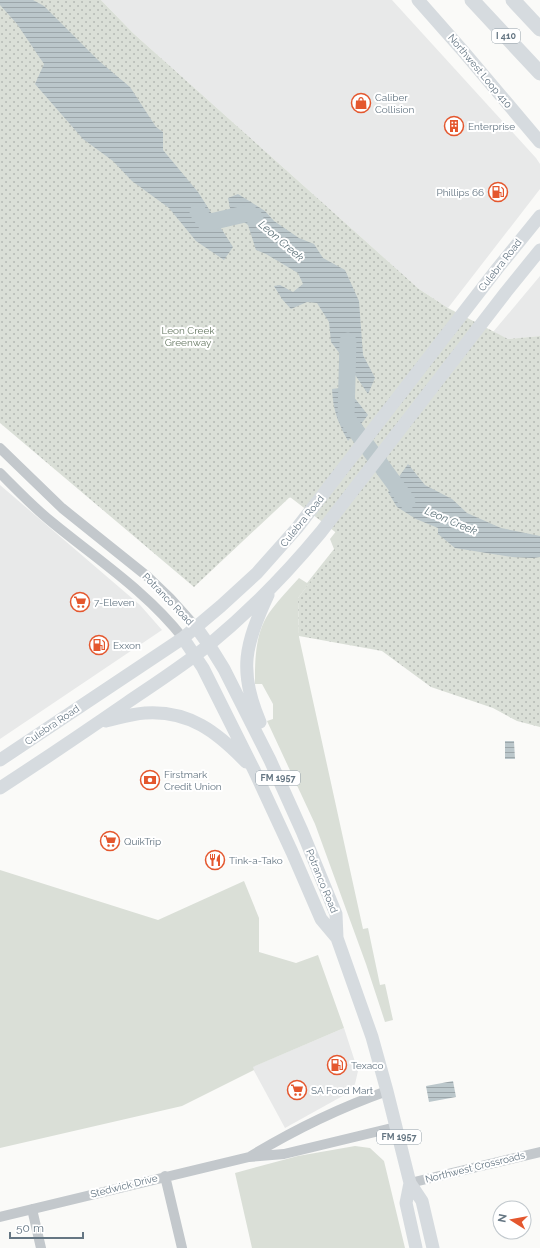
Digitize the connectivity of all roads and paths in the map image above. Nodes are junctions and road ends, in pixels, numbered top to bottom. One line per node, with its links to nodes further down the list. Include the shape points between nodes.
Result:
1 (472, 0): 5 (highway, I 410)
2 (513, 0): 4 (highway, I 410)
3 (418, 1): 6 (main road, Northwest Loop 410)
4 (540, 29)
5 (540, 73)
6 (538, 138)
7 (539, 216): 13 (main road, Culebra Road, via 281,547 217,610)
8 (540, 250): 9 (main road, Culebra Road)
9 (536, 258): 12 (main road, Culebra Road, via 506,292 321,532)
10 (0, 448): 13 (street, Potranco Road, via 62,508 148,577)
11 (0, 473): 14 (street, Potranco Road, via 52,522 133,587)
12 (271, 588): 15 (main road, Culebra Road); 19 (main road, via 255,624 247,662 249,692 267,738)
13 (196, 627): 14 (main road, Culebra Road); 15 (main road, Potranco Road / FM 1957)
14 (183, 638): 16 (main road, Potranco Road / FM 1957); 18 (main road, Culebra Road)
15 (209, 645): 16 (main road, Culebra Road); 19 (main road, Potranco Road / FM 1957)
16 (195, 655): 17 (main road, Culebra Road); 20 (main road, Potranco Road / FM 1957)
17 (96, 724): 20 (main road, via 146,713 183,718 214,732); 21 (main road, Culebra Road)
18 (0, 760)
19 (270, 760): 22 (main road, Potranco Road / FM 1957, via 336,914)
20 (254, 770): 22 (main road, Potranco Road / FM 1957, via 321,919)
21 (0, 788)
22 (337, 938): 23 (main road, FM 1957, via 372,1037)
23 (387, 1091): 24 (main road, FM 1957); 26 (street, Stedwick Drive, via 353,1103 280,1138)
24 (396, 1127): 26 (street, Stedwick Drive, via 284,1154); 28 (main road, FM 1957)
25 (540, 1152): 28 (street, Northwest Crossroads)
26 (249, 1157): 27 (street, Stedwick Drive)
27 (166, 1176): 29 (street, Stedwick Drive); 32 (street)
28 (410, 1183): 33 (main road, FM 1957, via 406,1203); 34 (main road, FM 1957, via 422,1201)
29 (32, 1209): 30 (street, Stedwick Drive); 31 (street)
30 (0, 1216)
31 (41, 1248)
32 (182, 1248)
33 (416, 1248)
34 (433, 1248)

